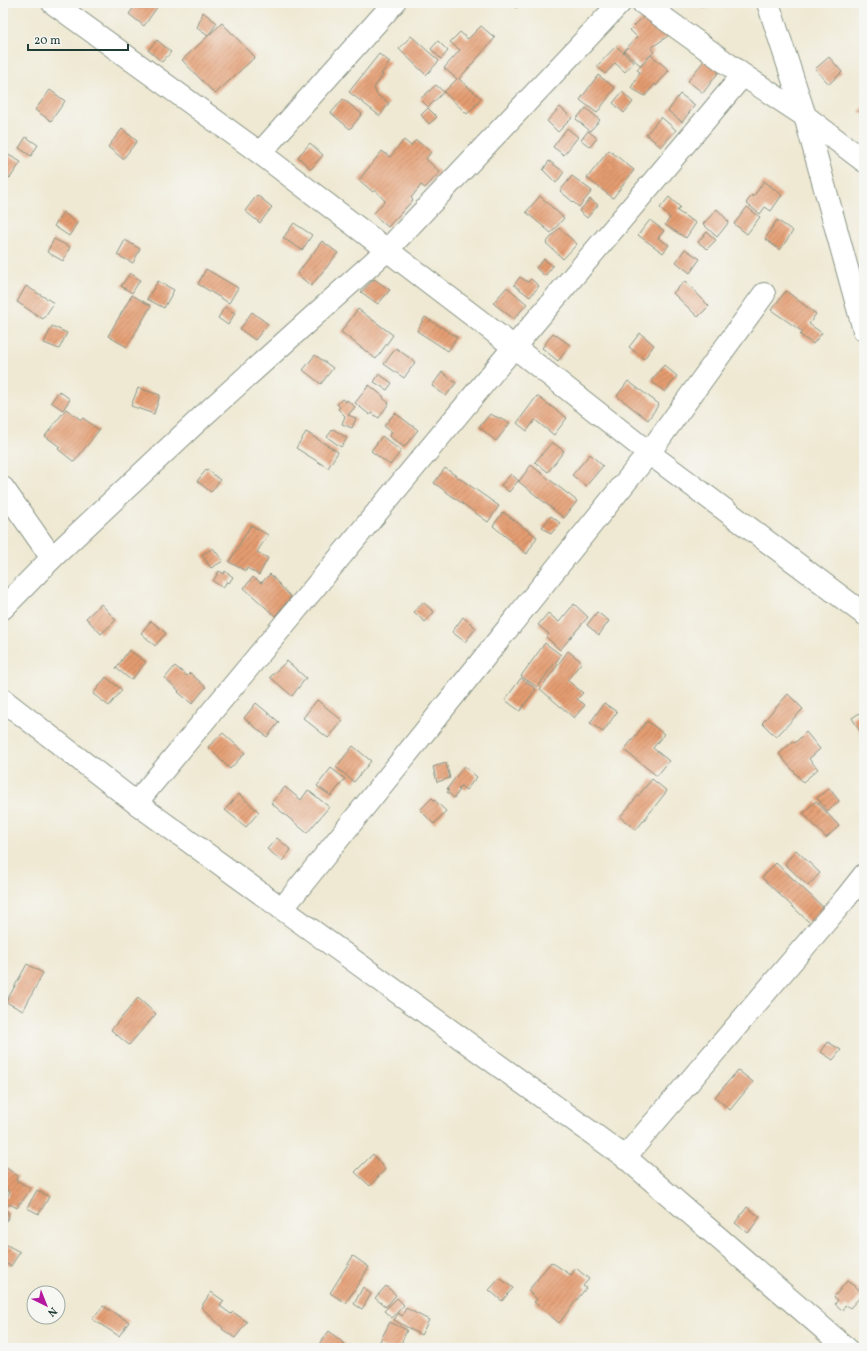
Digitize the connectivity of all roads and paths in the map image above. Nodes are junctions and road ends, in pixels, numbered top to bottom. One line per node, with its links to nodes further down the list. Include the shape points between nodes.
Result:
1 (53, 3): 8 (street)
2 (394, 3): 8 (street)
3 (620, 3): 10 (street)
4 (642, 3): 6 (street)
5 (768, 3): 7 (street)
6 (743, 75): 7 (street); 13 (street)
7 (806, 116): 9 (street); 12 (street)
8 (260, 153): 10 (street)
9 (864, 161)
10 (387, 250): 13 (street); 16 (street, via 203,416)
11 (764, 294): 14 (street)
12 (864, 330)
13 (514, 347): 14 (street); 20 (street)
14 (649, 453): 18 (street); 22 (street)
15 (3, 488): 16 (street)
16 (52, 558): 17 (street)
17 (3, 608)
18 (864, 614)
19 (3, 700): 20 (street)
20 (136, 803): 22 (street)
21 (864, 875): 23 (street)
22 (282, 909): 23 (street)
23 (625, 1157): 24 (street)
24 (846, 1348)

